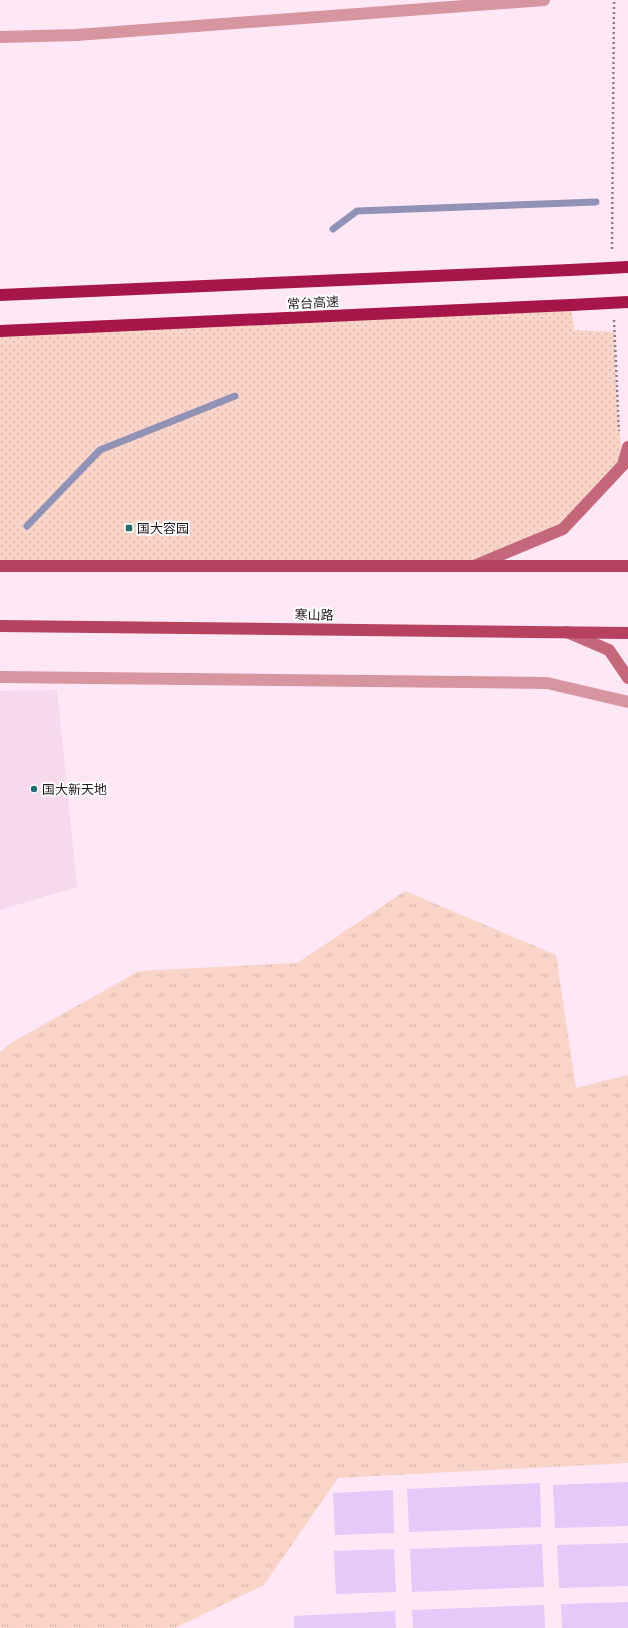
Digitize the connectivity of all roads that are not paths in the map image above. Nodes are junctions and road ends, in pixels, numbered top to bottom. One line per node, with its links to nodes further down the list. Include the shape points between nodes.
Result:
1 (544, 0): 2 (lane, via 77,35)
2 (0, 37)
3 (628, 267): 4 (highway, 常台高速, bridge)
4 (0, 295)
5 (628, 302): 6 (highway, 常台高速, bridge)
6 (0, 331)
7 (628, 447): 9 (main road, via 623,465 563,529)
8 (0, 566): 9 (main road)
9 (474, 566): 10 (main road)
10 (628, 566)
11 (0, 626): 12 (main road, 寒山路)
12 (566, 632): 13 (main road, 寒山路); 15 (main road, via 609,650)
13 (628, 633)
14 (0, 677): 16 (lane, via 547,683)
15 (628, 678)
16 (628, 702)

